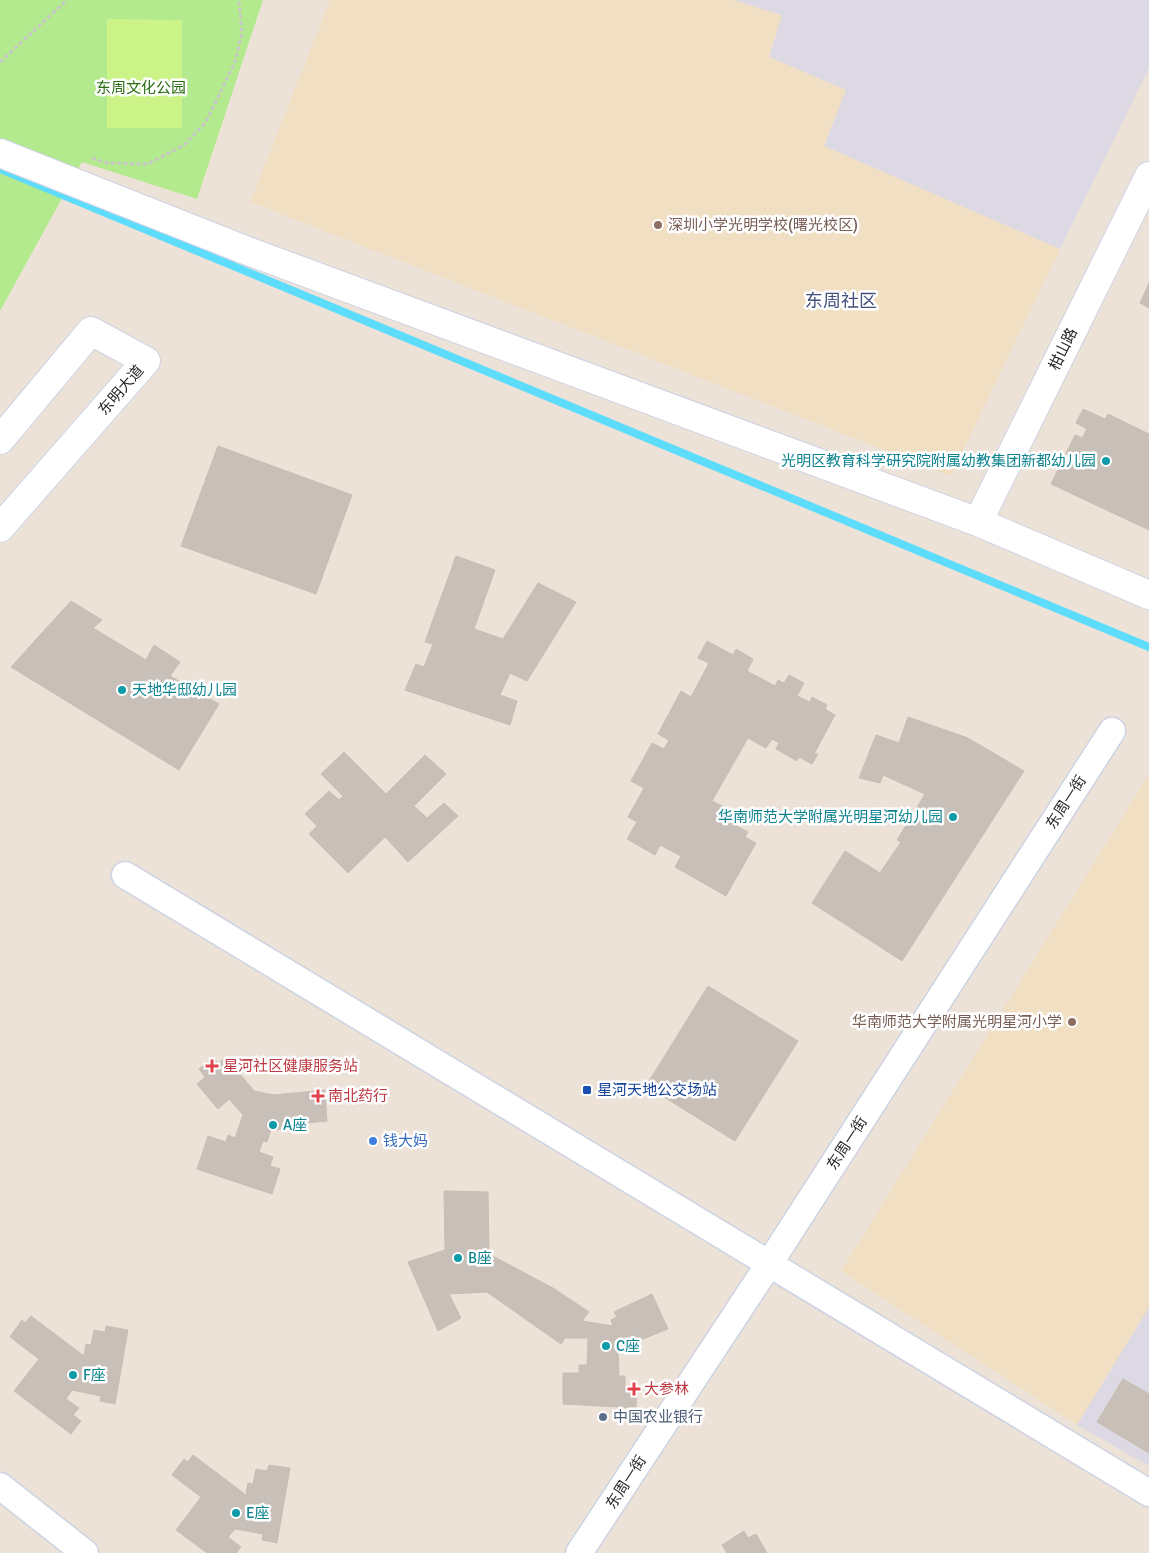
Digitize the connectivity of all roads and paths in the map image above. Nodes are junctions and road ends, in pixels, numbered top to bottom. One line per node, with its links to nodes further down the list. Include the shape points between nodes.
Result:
1 (67, 0): 3 (path)
2 (239, 0): 5 (path, via 242,33 236,62 206,122 184,145 148,164 107,163)
3 (0, 62)
4 (0, 153): 8 (street, via 254,253)
5 (89, 157)
6 (1149, 176): 8 (street, 柑山路)
7 (0, 440): 9 (street, 东明大道, via 91,331 146,361)
8 (978, 522): 10 (street)
9 (0, 528)
10 (1149, 595)
11 (1112, 731): 13 (street, 东周一街)
12 (124, 875): 13 (street)
13 (769, 1264): 15 (street); 17 (street, 东周一街)
14 (0, 1486): 16 (street)
15 (1149, 1494)
16 (84, 1553)
17 (579, 1553)

